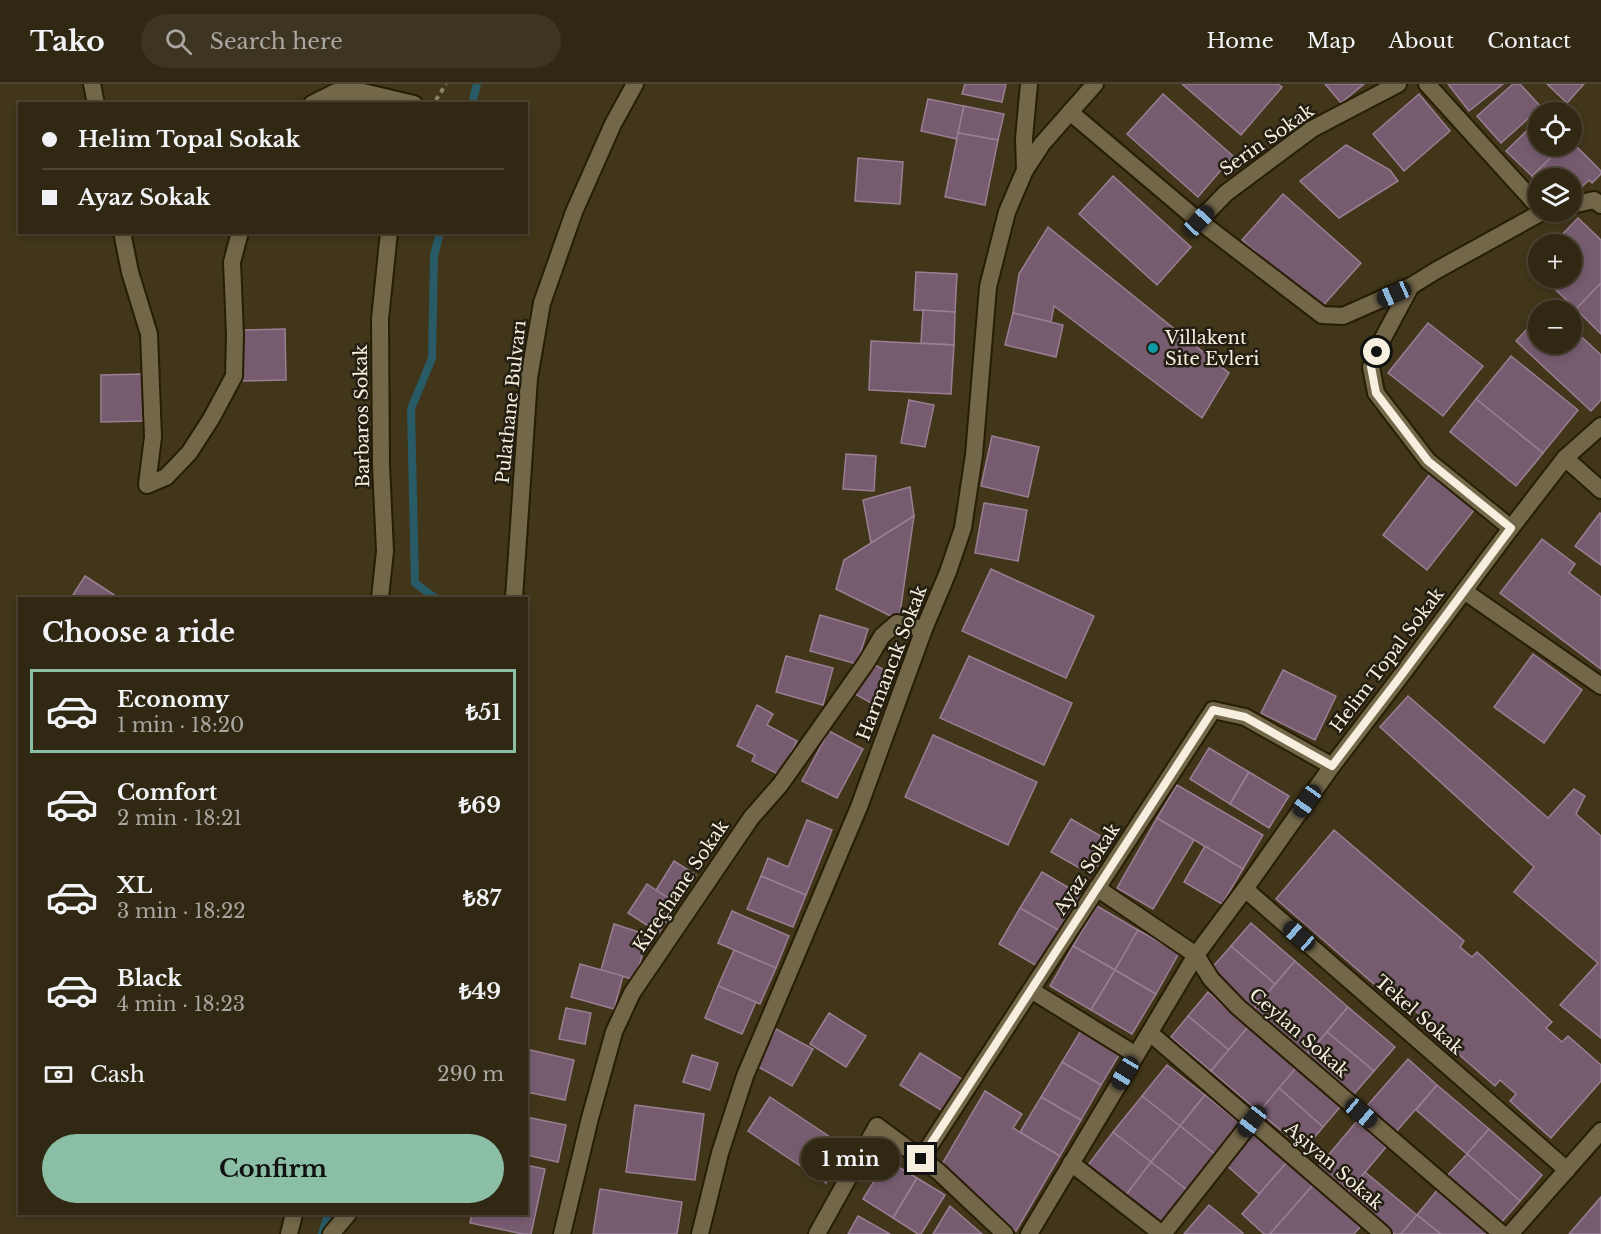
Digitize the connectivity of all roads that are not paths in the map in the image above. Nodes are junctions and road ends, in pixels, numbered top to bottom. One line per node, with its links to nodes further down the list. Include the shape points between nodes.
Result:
1 (92, 84): 7 (street)
2 (635, 84): 27 (street, Pulathane Bulvarı, via 574,212 542,303 529,378)
3 (1029, 84): 11 (street, Harmancık Sokak)
4 (1095, 84): 10 (street)
5 (1398, 84): 16 (street, Serin Sokak, via 1312,129 1226,193)
6 (1427, 84): 12 (street)
7 (96, 102)
8 (316, 102): 9 (street, via 336,92 363,92)
9 (406, 102)
10 (1070, 112): 11 (street); 16 (street)
11 (1025, 170): 28 (street, Harmancık Sokak, via 1007,212 988,287 974,455 963,528)
12 (1528, 196)
13 (1599, 200): 14 (street)
14 (1582, 203)
15 (1528, 220): 20 (street)
16 (1199, 221): 20 (street, via 1322,315 1343,316)
17 (122, 234): 18 (street, via 149,334 153,437 147,485 166,477 189,453 234,376 232,262)
18 (239, 234)
19 (389, 234): 26 (street, Barbaros Sokak, via 380,319 385,551)
20 (1411, 286): 24 (street, via 1371,367 1376,393 1428,461)
21 (1601, 426): 22 (street, Helim Topal Sokak)
22 (1564, 458): 23 (street); 24 (street, Helim Topal Sokak)
23 (1601, 490)
24 (1511, 528): 25 (street, Helim Topal Sokak)
25 (1464, 591): 29 (street); 30 (street, Helim Topal Sokak)
26 (380, 597)
27 (513, 597)
28 (924, 629): 44 (street, Kireçhane Sokak, via 897,623 882,636 632,993 614,1032); 45 (street, Harmancık Sokak, via 859,807 745,1076)
29 (1601, 686)
30 (1332, 766): 31 (street, Ayaz Sokak, via 1245,717 1213,710); 32 (street, Helim Topal Sokak)
31 (1098, 888): 33 (street, Ceylan Sokak); 34 (street, Ayaz Sokak)
32 (1245, 889): 33 (street, Helim Topal Sokak); 41 (street, Tekel Sokak)
33 (1196, 955): 35 (street, Helim Topal Sokak); 51 (street, Ceylan Sokak, via 1211,979 1238,1007)
34 (1031, 990): 36 (street); 39 (street, Ayaz Sokak)
35 (1150, 1033): 36 (street, Helim Topal Sokak); 37 (street, Aşiyan Sokak)
36 (1136, 1055): 40 (street, Helim Topal Sokak)
37 (1252, 1121): 49 (street); 50 (street, Aşiyan Sokak)
38 (1601, 1131): 41 (street)
39 (921, 1159): 46 (street, via 877,1126); 47 (street)
40 (1071, 1163): 48 (street, Helim Topal Sokak); 49 (street)
41 (1567, 1170): 52 (street)
42 (294, 1215): 43 (street)
43 (289, 1234)
44 (562, 1234)
45 (699, 1234)
46 (817, 1234)
47 (1005, 1234)
48 (1029, 1234)
49 (1162, 1234)
50 (1383, 1234)
51 (1502, 1234)
52 (1510, 1234)

